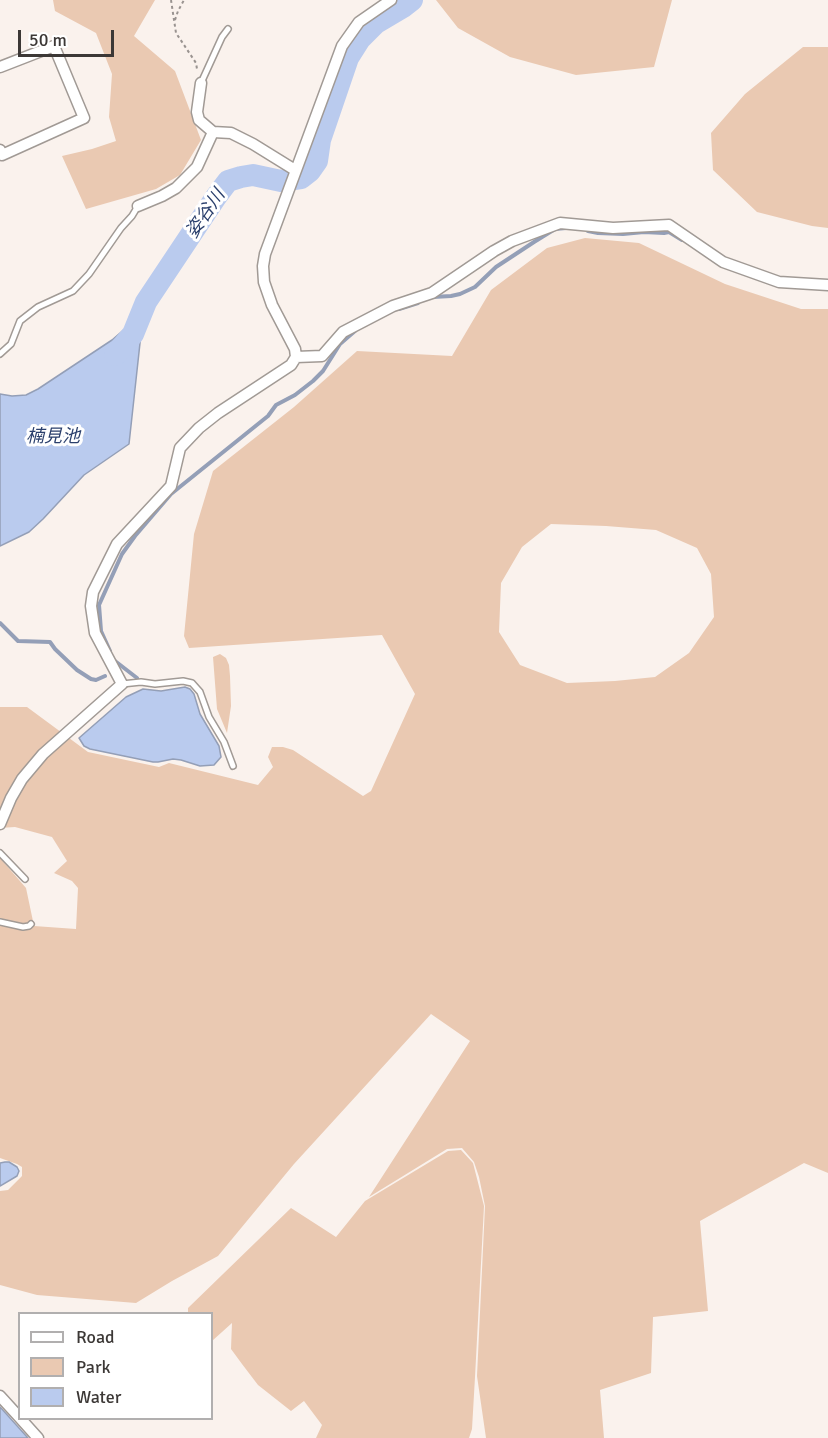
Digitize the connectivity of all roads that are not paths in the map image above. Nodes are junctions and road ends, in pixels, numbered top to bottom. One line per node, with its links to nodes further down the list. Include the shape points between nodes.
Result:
1 (391, 0): 7 (street, via 359,22 342,46)
2 (228, 29): 4 (lane)
3 (0, 68): 6 (street, via 54,46 84,118 2,155)
4 (201, 83): 5 (street, via 197,112 199,120)
5 (213, 132): 7 (street, via 231,133 254,144); 8 (street, via 197,167 176,188)
6 (0, 150)
7 (295, 172): 11 (street, via 263,266 264,282)
8 (138, 206): 10 (lane, via 89,274 73,291 38,306 20,321 12,344)
9 (828, 285): 11 (street, via 779,282 723,262 669,225 613,228 560,223 512,241 432,293 393,306 343,332 322,356)
10 (0, 354)
11 (296, 357): 12 (street, via 291,365 199,428 180,448 171,486 117,544 93,592 91,606 95,633)
12 (122, 684): 13 (lane, via 192,683 200,692); 14 (street, via 43,754 22,779)
13 (233, 766)
14 (0, 824)
15 (0, 853): 16 (lane)
16 (25, 879)
17 (0, 922): 18 (lane, via 23,927)
18 (31, 924)
19 (0, 1396): 20 (street)
20 (18, 1416)
21 (22, 1420): 22 (street)
22 (38, 1438)

